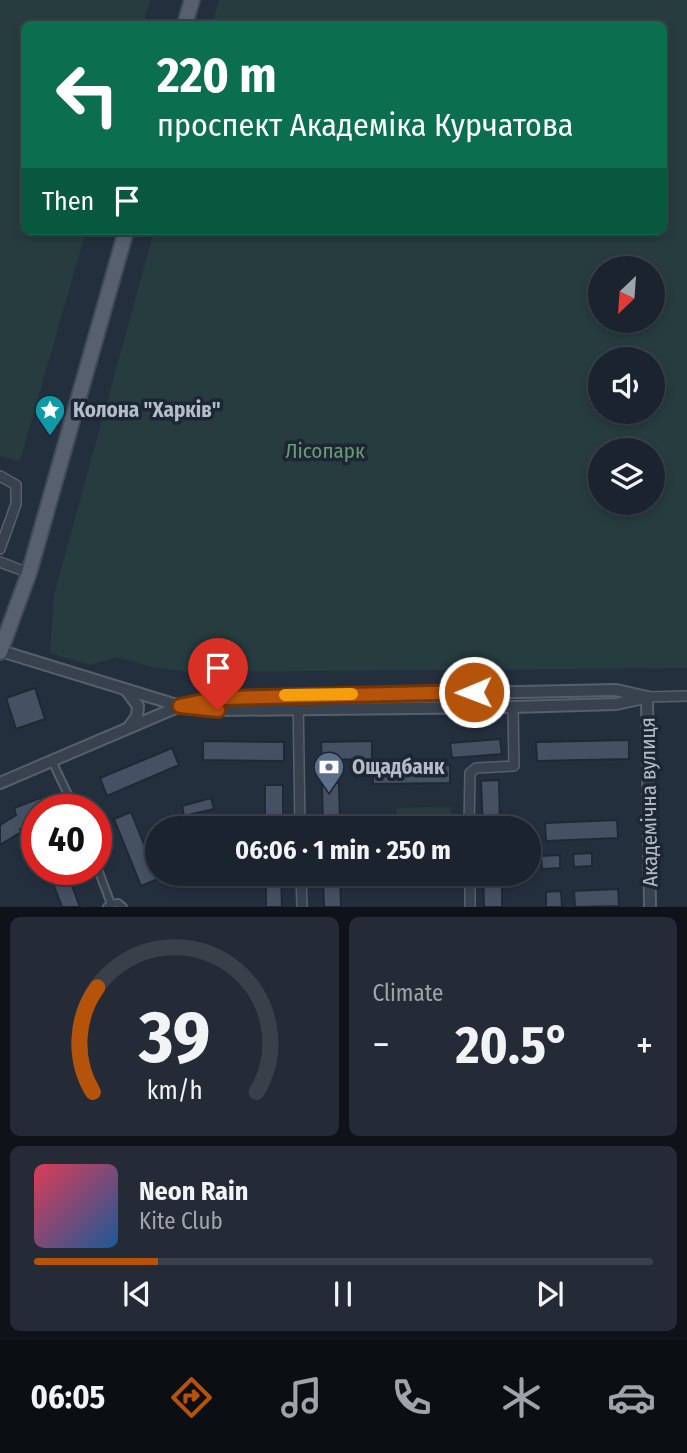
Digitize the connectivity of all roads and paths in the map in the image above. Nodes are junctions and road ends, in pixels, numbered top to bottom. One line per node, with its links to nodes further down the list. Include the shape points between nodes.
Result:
1 (192, 0): 2 (main road)
2 (186, 21)
3 (126, 235): 7 (main road)
4 (0, 476): 5 (street, via 16,485 16,504)
5 (0, 549)
6 (0, 562): 7 (street)
7 (29, 573): 8 (main road)
8 (0, 651): 9 (street)
9 (127, 691): 13 (street); 16 (street, via 138,706)
10 (298, 695): 12 (street, via 616,690); 13 (street, via 219,698); 15 (street)
11 (687, 696): 12 (street)
12 (647, 697): 14 (street, via 616,704); 29 (street, Академічна вулиця)
13 (180, 706): 15 (street); 16 (street)
14 (513, 707): 15 (street); 21 (street, via 514,766 476,768 470,773)
15 (299, 708): 20 (street)
16 (128, 727): 17 (street)
17 (52, 761): 18 (street); 19 (street)
18 (0, 783)
19 (68, 794)
20 (300, 816)
21 (469, 816)
22 (103, 885): 25 (street)
23 (301, 886): 27 (street)
24 (470, 886): 28 (street)
25 (109, 905): 26 (street)
26 (123, 907)
27 (302, 907)
28 (470, 907)
29 (650, 907)

